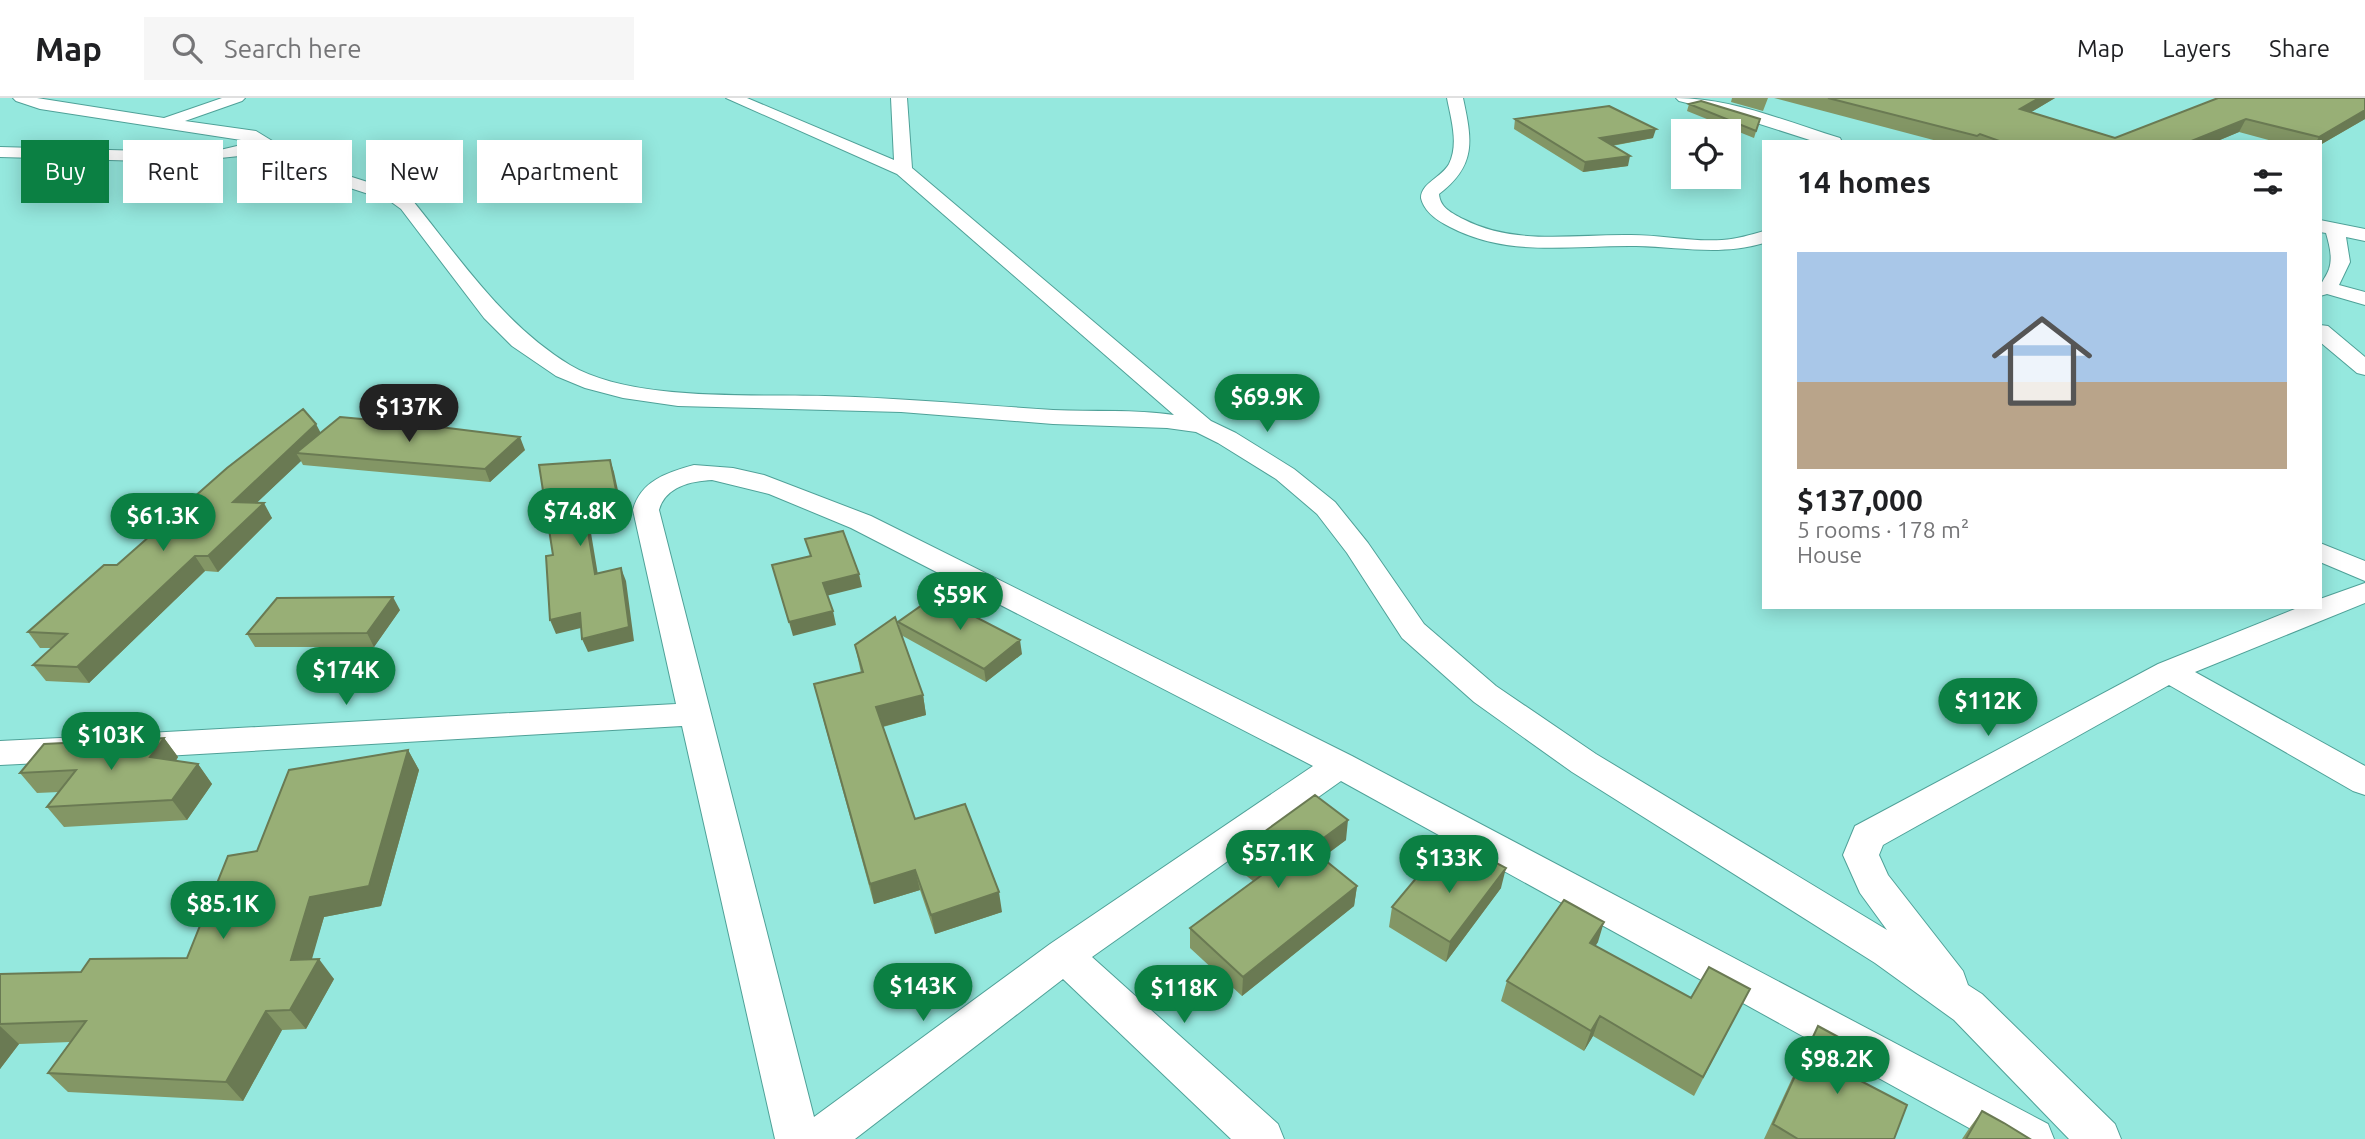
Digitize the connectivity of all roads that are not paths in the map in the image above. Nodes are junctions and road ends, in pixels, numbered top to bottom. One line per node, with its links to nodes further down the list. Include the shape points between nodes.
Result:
1 (22, 98): 7 (street)
2 (237, 98): 7 (street)
3 (734, 98): 12 (street)
4 (899, 98): 12 (street)
5 (1455, 98): 16 (street, via 1464,134 1461,160 1430,192 1439,213 1463,226 1500,240 1654,240 1709,248 1739,246)
6 (1684, 98): 9 (street)
7 (166, 122): 8 (street)
8 (263, 140)
9 (1827, 140)
10 (0, 152): 11 (street, via 216,157)
11 (237, 154)
12 (903, 170): 21 (street)
13 (352, 183): 21 (street, via 407,205 492,313 520,341 564,371 603,386 678,399 901,405)
14 (2327, 227): 15 (street); 17 (street, via 2343,258 2340,269)
15 (2365, 235)
16 (1762, 238)
17 (2323, 288): 18 (street)
18 (2365, 299)
19 (2322, 333): 20 (street)
20 (2365, 368)
21 (1202, 426): 31 (street, via 1285,474 1326,508 1413,631 1485,694 1584,763 1889,951)
22 (2322, 552): 23 (street)
23 (2365, 572)
24 (2365, 592): 25 (street)
25 (2169, 671): 29 (street); 31 (street, via 1868,836 1861,855 1873,883)
26 (696, 714): 27 (street); 28 (street, via 646,510 649,498 663,484 694,473 721,473 797,494 861,522); 32 (street)
27 (0, 753)
28 (1340, 765): 30 (street); 35 (street)
29 (2365, 782)
30 (1064, 957): 33 (street); 34 (street)
31 (1968, 1006): 36 (street)
32 (797, 1139)
33 (820, 1139)
34 (1262, 1139)
35 (2032, 1139)
36 (2099, 1139)

